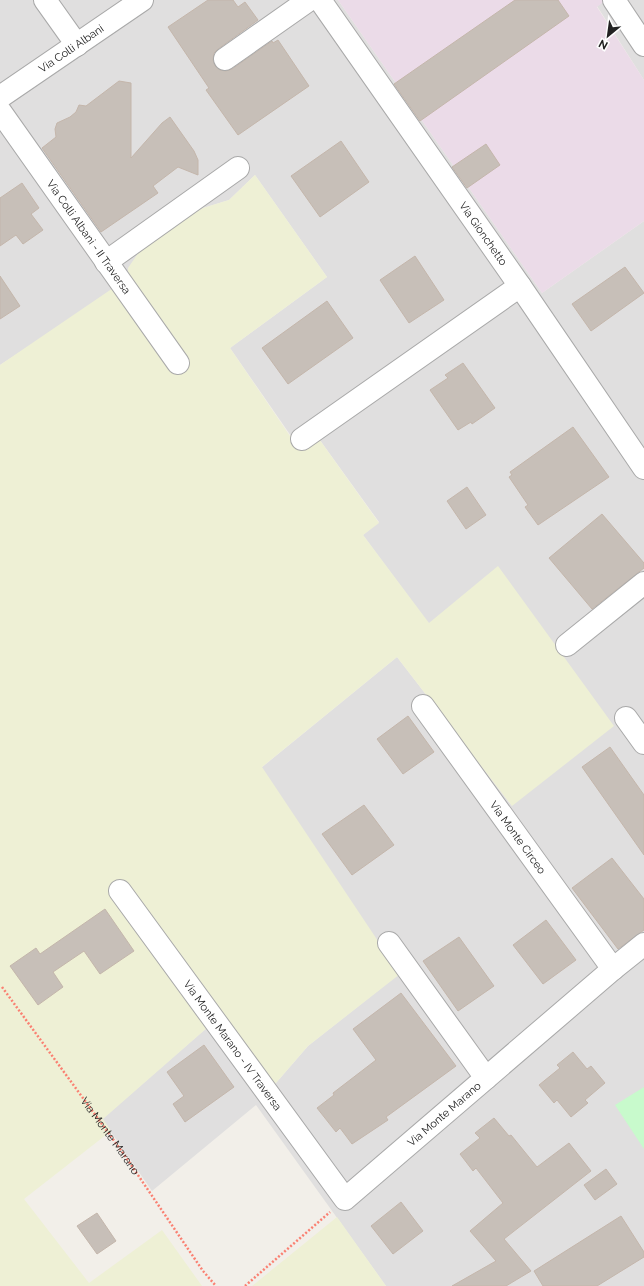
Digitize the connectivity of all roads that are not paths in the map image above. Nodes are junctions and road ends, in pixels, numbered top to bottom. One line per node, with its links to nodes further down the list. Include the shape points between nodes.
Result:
1 (45, 0): 6 (street)
2 (142, 0): 6 (street, Via Colli Albani)
3 (309, 0): 8 (street)
4 (320, 0): 13 (street, Via Gionchetto)
5 (614, 0): 7 (street)
6 (77, 45): 9 (street, Via Colli Albani)
7 (644, 45)
8 (225, 59)
9 (0, 97)
10 (0, 112): 12 (street, Via Colli Albani - II Traversa)
11 (238, 168): 12 (street)
12 (106, 262): 14 (street, Via Colli Albani - II Traversa)
13 (520, 286): 15 (street); 16 (street, Via Gionchetto)
14 (178, 363)
15 (302, 439)
16 (644, 468)
17 (644, 583): 18 (street)
18 (567, 645)
19 (422, 706): 25 (street, Via Monte Circeo)
20 (626, 718): 21 (street)
21 (644, 743)
22 (120, 891): 27 (street, Via Monte Marano - IV Traversa)
23 (390, 943): 26 (street)
24 (644, 944): 25 (street, Via Monte Marano)
25 (613, 969): 26 (street, Via Monte Marano)
26 (486, 1078): 27 (street, Via Monte Marano)
27 (345, 1199)

